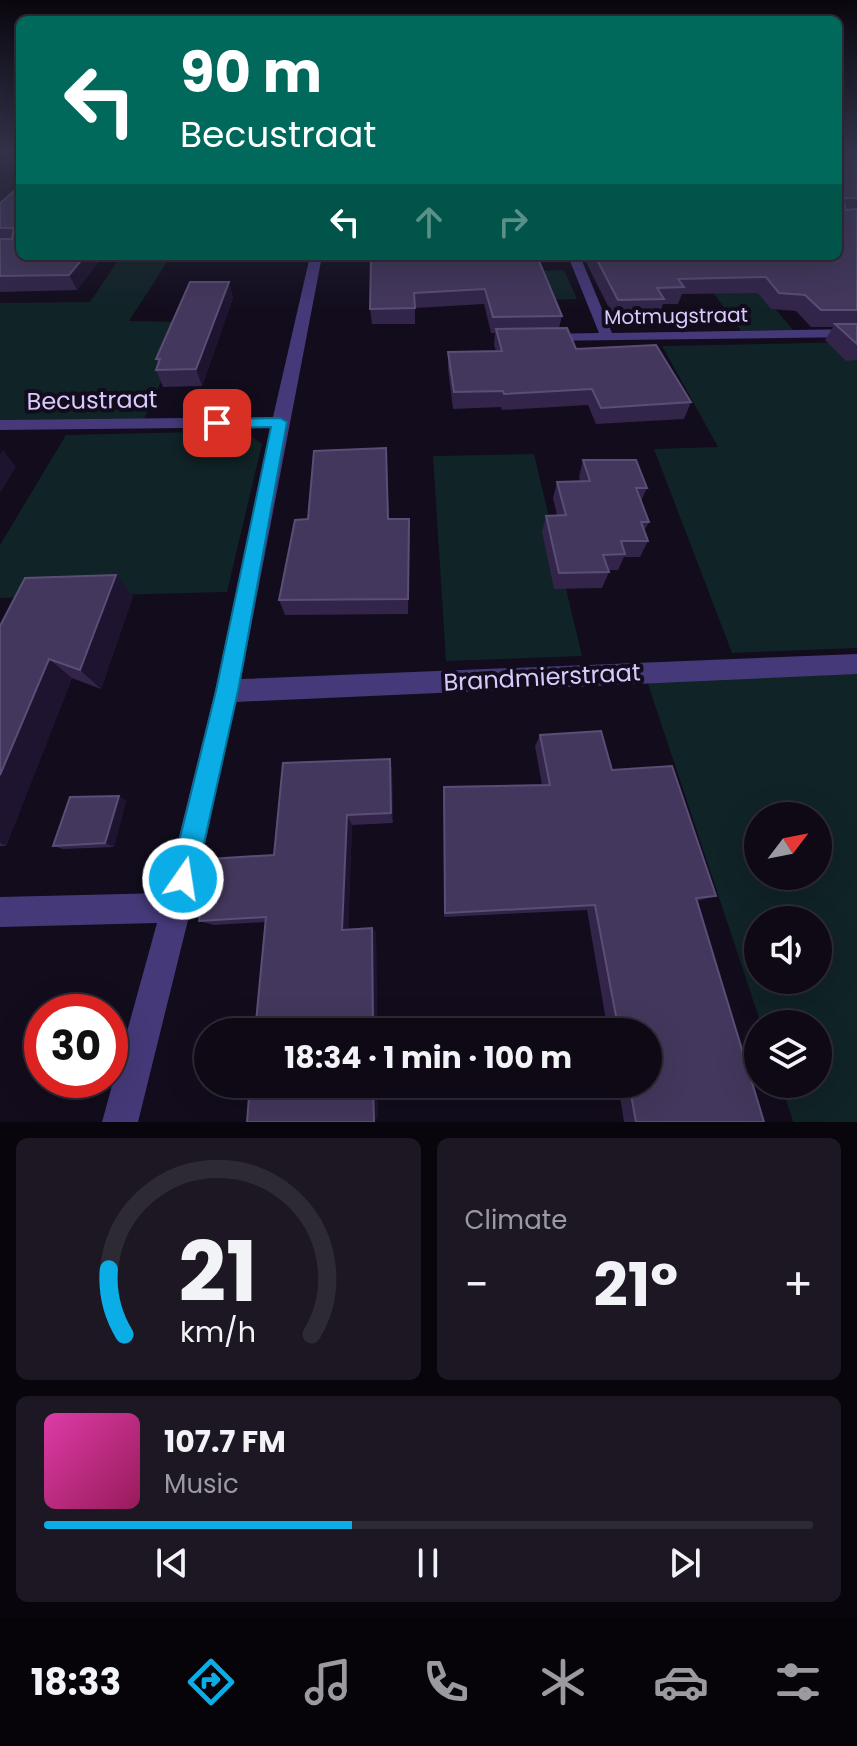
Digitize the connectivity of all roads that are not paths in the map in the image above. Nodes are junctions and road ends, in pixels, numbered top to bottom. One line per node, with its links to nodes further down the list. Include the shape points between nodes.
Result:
1 (315, 260): 6 (street)
2 (576, 260): 4 (street)
3 (857, 333): 4 (street, Motmugstraat)
4 (607, 337): 5 (street, Motmugstraat)
5 (527, 339)
6 (280, 422): 7 (street, Becustraat); 9 (street)
7 (0, 425)
8 (857, 664): 9 (street, Brandmierstraat)
9 (227, 691): 10 (street)
10 (176, 908): 11 (street); 12 (street)
11 (0, 912)
12 (120, 1122)

